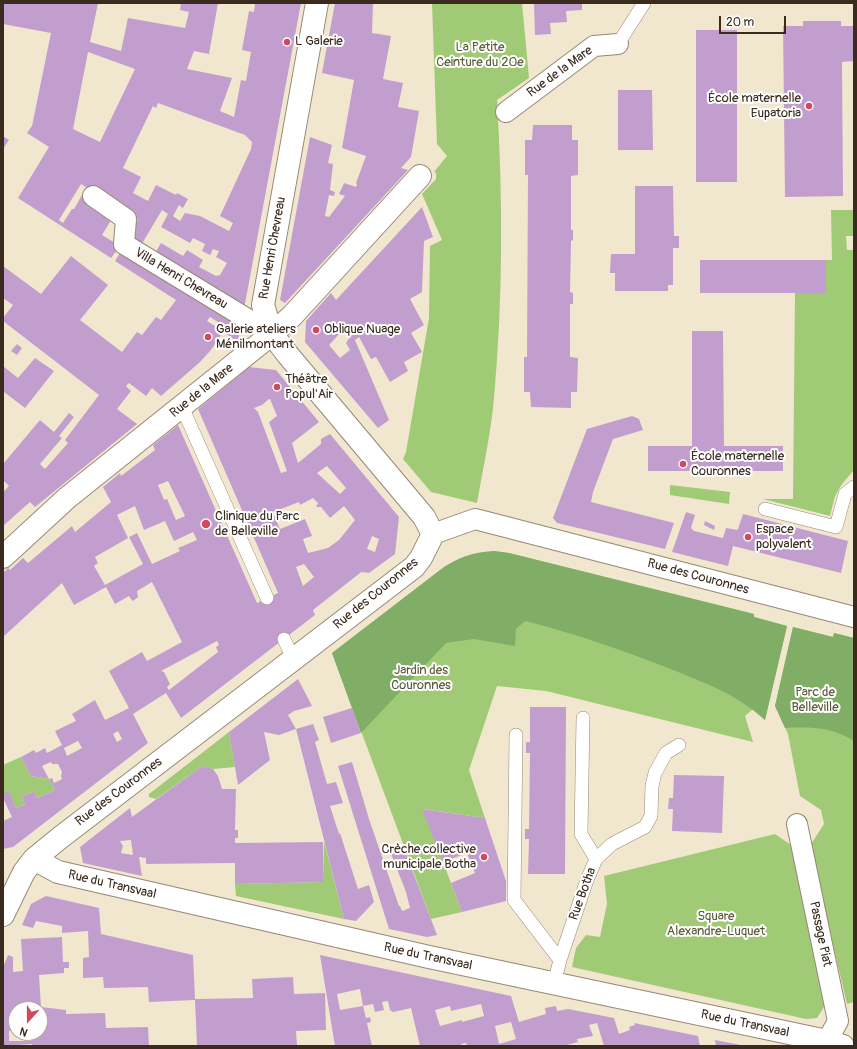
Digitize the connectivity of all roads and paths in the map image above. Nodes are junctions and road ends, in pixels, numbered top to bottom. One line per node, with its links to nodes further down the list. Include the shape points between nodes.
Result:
1 (317, 3): 7 (street, Rue Henri Chevreau, via 263,305)
2 (644, 3): 3 (lane)
3 (618, 44): 4 (street, Rue de la Mare, via 594,46)
4 (506, 112)
5 (420, 176): 7 (street, Rue de la Mare, via 292,316)
6 (93, 196): 7 (street, Villa Henri Chevreau, via 126,219 124,244)
7 (272, 334): 8 (street, Rue de la Mare); 11 (street, Rue Henri Chevreau, via 424,517)
8 (182, 407): 12 (street, Rue de la Mare, via 67,498); 13 (lane)
9 (854, 487): 10 (lane, via 844,494 836,527)
10 (765, 509)
11 (434, 534): 14 (street, Rue des Couronnes, via 475,519); 16 (street, Rue des Couronnes, via 414,567)
12 (3, 557)
13 (267, 598)
14 (854, 617)
15 (284, 639): 16 (lane)
16 (293, 659): 21 (street, Rue des Couronnes)
17 (583, 718): 22 (lane, via 581,834)
18 (516, 735): 24 (lane, via 514,900)
19 (679, 745): 22 (lane, Rue Botha, via 666,753 655,773 651,816 645,826 612,844)
20 (797, 824): 26 (street, Passage Piat, via 838,1021)
21 (34, 859): 23 (street, Rue des Couronnes, via 24,872); 25 (street, Rue du Transvaal, via 58,872 376,946)
22 (596, 859): 24 (lane, Rue Botha)
23 (3, 915)
24 (560, 960): 25 (lane, Rue Botha)
25 (554, 984): 26 (street, Rue du Transvaal)
26 (832, 1044)

